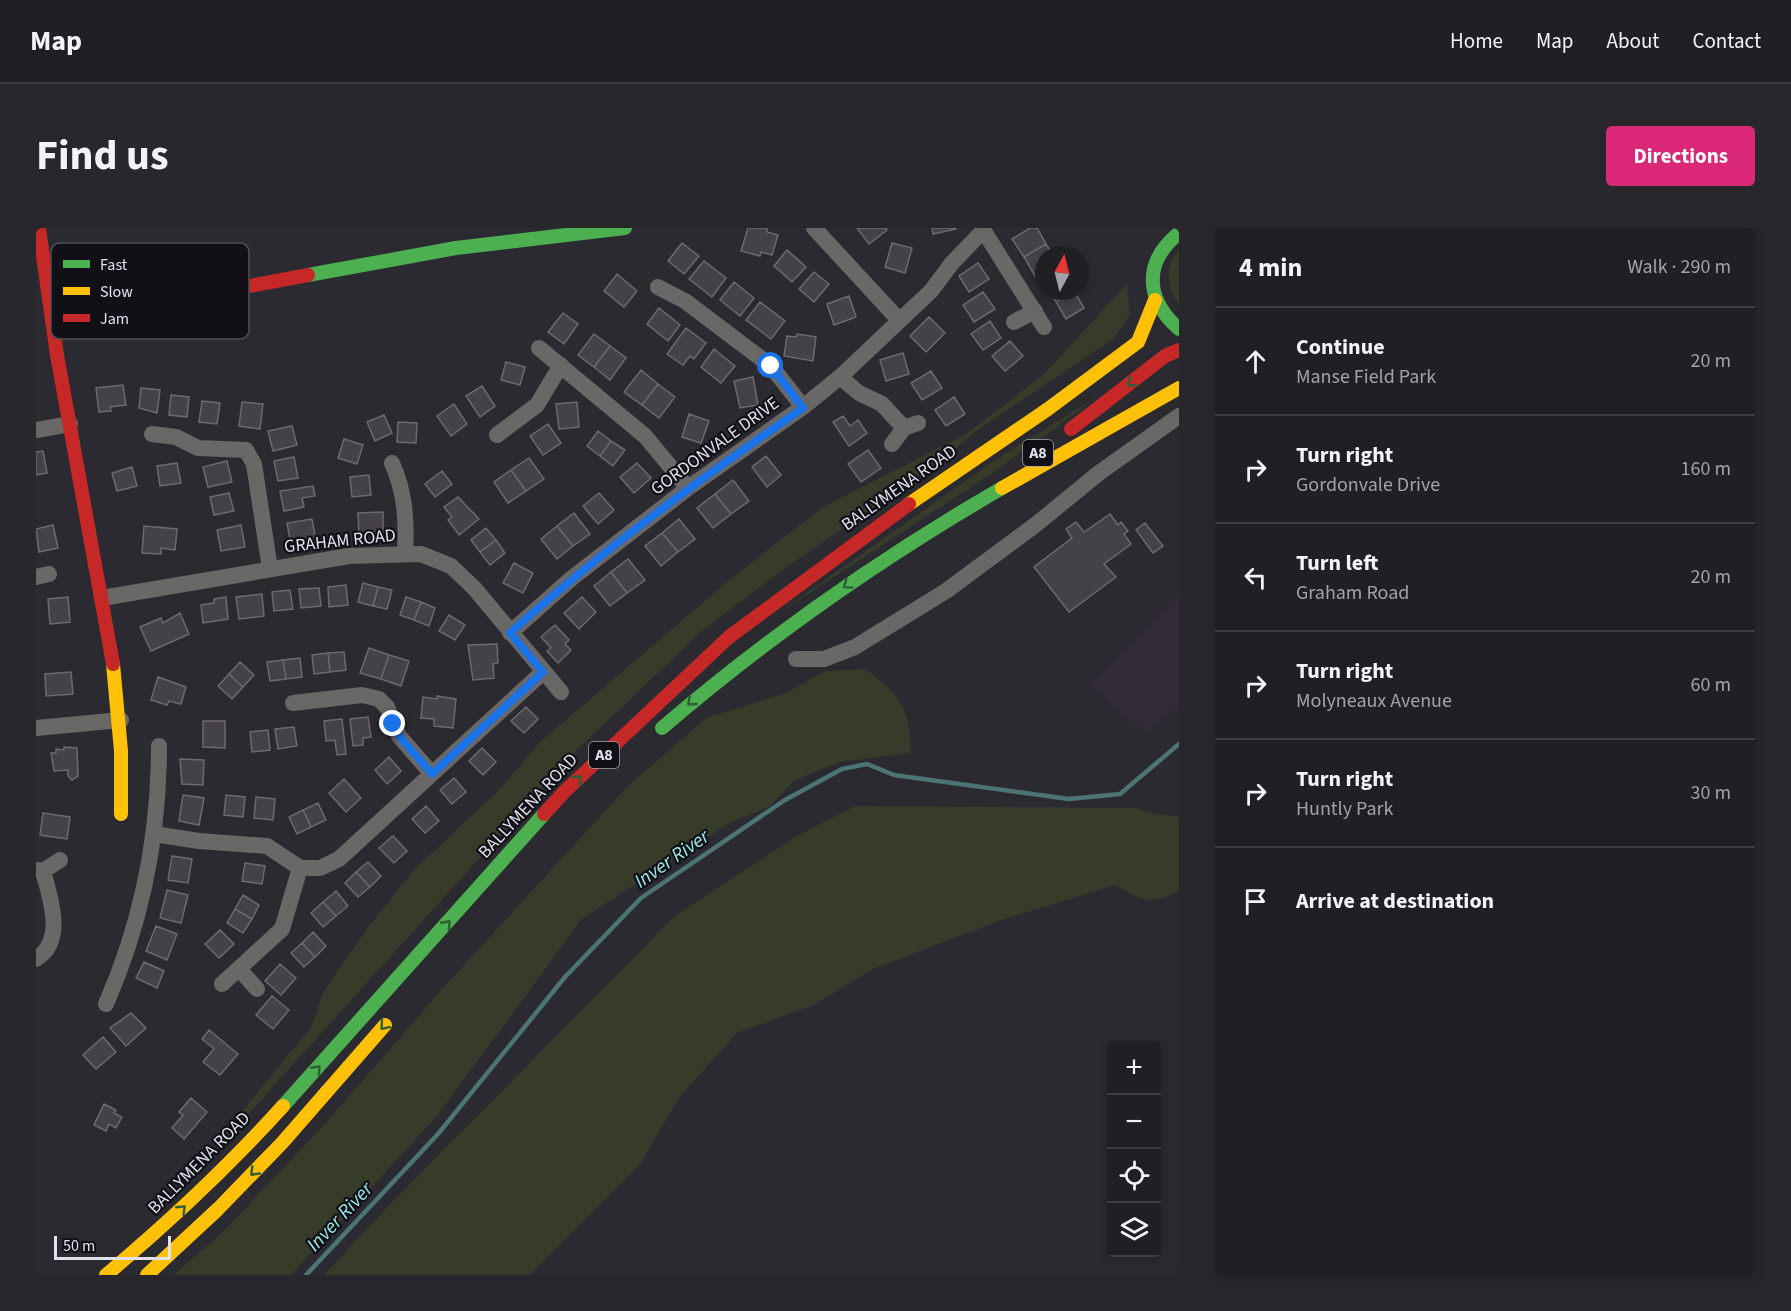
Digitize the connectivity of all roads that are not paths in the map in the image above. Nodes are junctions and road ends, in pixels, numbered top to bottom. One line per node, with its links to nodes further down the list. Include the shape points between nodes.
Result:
1 (39, 228): 10 (main road)
2 (625, 228): 6 (main road, via 456,248)
3 (814, 228): 11 (street)
4 (983, 229): 9 (street); 11 (street, GORDONVALE DRIVE, via 930,291)
5 (1178, 232): 8 (main road, A8, via 1154,263 1151,282)
6 (249, 286)
7 (658, 287): 21 (street, via 685,301 771,366)
8 (1155, 300): 14 (main road, via 1163,316); 55 (main road, BALLYMENA ROAD / A8, one-way to 8, via 168,1223 245,1148 564,792 670,691 729,637 786,593 1138,342)
9 (1035, 311): 12 (street); 13 (street)
10 (51, 316)
11 (899, 320): 19 (street, GORDONVALE DRIVE)
12 (1014, 322)
13 (1044, 327)
14 (1179, 329)
15 (55, 339): 23 (main road)
16 (538, 348): 18 (street)
17 (1179, 350): 30 (main road, A8, one-way to 30, via 1165,356 1050,444)
18 (561, 365): 26 (street, via 537,405); 29 (street, via 654,445)
19 (840, 377): 21 (street, GORDONVALE DRIVE); 27 (street, via 911,425)
20 (1179, 388): 30 (main road, A8)
21 (803, 408): 29 (street, GORDONVALE DRIVE)
22 (1179, 416): 35 (street, via 946,591 855,647 824,659)
23 (70, 424): 24 (street); 33 (main road)
24 (36, 430)
25 (152, 434): 32 (street, via 176,437 198,448 246,450 254,464)
26 (497, 435)
27 (892, 444)
28 (392, 463): 31 (street, via 402,488)
29 (688, 488): 34 (street, GORDONVALE DRIVE, via 572,578)
30 (894, 551): 41 (main road, A8, one-way to 41, via 755,650)
31 (405, 553): 32 (street, GRAHAM ROAD, via 349,556); 34 (street, GRAHAM ROAD, via 437,558 459,572)
32 (270, 568): 33 (street, GRAHAM ROAD)
33 (102, 598): 39 (main road)
34 (510, 633): 36 (street, GRAHAM ROAD)
35 (796, 659)
36 (543, 672): 37 (street, GRAHAM ROAD); 43 (street)
37 (561, 692)
38 (293, 703): 43 (street, via 362,695 379,699 386,705 399,736)
39 (121, 720): 40 (street); 44 (main road)
40 (36, 728)
41 (648, 741)
42 (159, 746): 45 (street)
43 (432, 774): 47 (street, via 339,859 320,868)
44 (121, 814)
45 (154, 834): 47 (street, via 267,846); 53 (street, via 141,903)
46 (60, 860): 48 (street)
47 (300, 868): 50 (street, via 282,929)
48 (40, 871): 49 (street, via 54,917 51,943 46,953)
49 (36, 959)
50 (240, 970): 51 (street); 52 (street)
51 (222, 984)
52 (257, 989)
53 (114, 996)
54 (392, 1017): 56 (main road, one-way to 56, via 266,1159)
55 (106, 1275)
56 (147, 1275)

